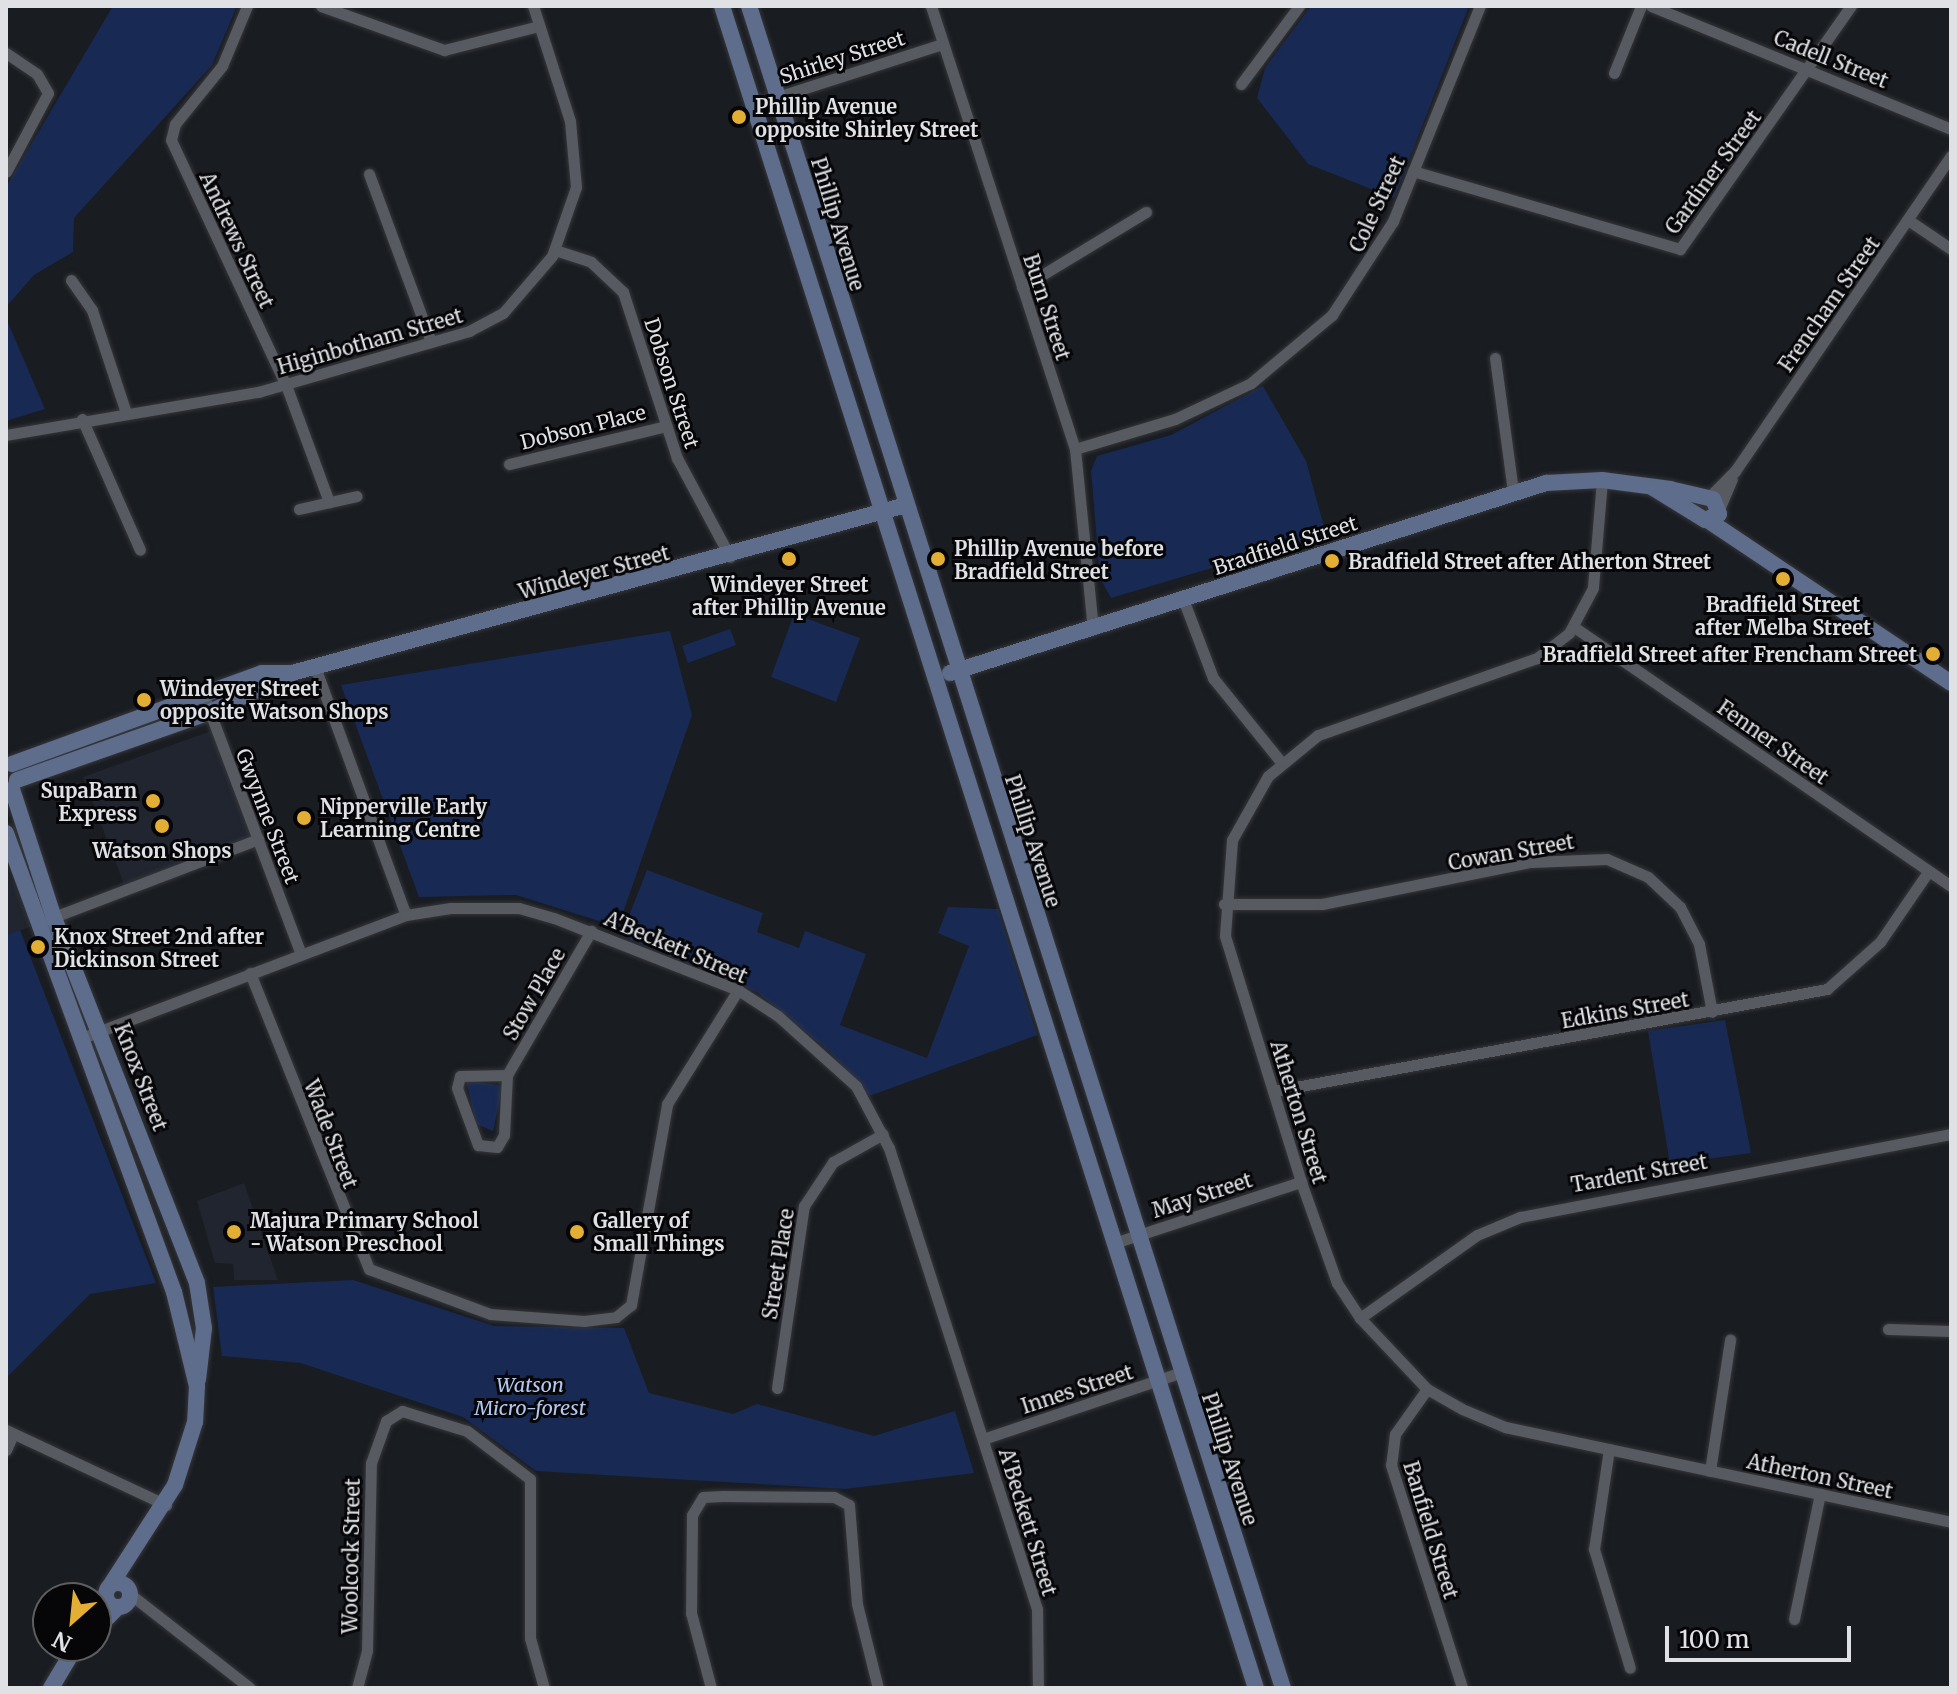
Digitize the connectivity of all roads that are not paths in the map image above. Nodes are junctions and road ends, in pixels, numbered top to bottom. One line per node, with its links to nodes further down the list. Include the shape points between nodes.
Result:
1 (247, 6): 33 (street, Andrews Street, via 222,66 175,124 171,140)
2 (321, 6): 12 (street, via 444,50)
3 (533, 6): 12 (street, Higinbotham Street)
4 (722, 6): 19 (street)
5 (749, 6): 18 (street, Phillip Avenue)
6 (931, 6): 13 (street, Burn Street)
7 (1299, 6): 17 (street)
8 (1480, 6): 22 (street, Cole Street)
9 (1641, 6): 16 (street)
10 (1651, 6): 15 (street, Cadell Street)
11 (1851, 6): 15 (street, Gardiner Street)
12 (539, 26): 28 (street, Higinbotham Street, via 575,155 571,211)
13 (942, 44): 18 (street, Shirley Street); 30 (street, Burn Street)
14 (6, 53): 23 (street, via 37,74 48,93)
15 (1808, 69): 20 (street, Cadell Street); 22 (street, Gardiner Street, via 1680,249)
16 (1614, 73)
17 (1241, 84)
18 (777, 97): 19 (street, Shirley Street); 44 (street, Phillip Avenue)
19 (752, 105): 47 (street)
20 (1951, 129)
21 (1951, 156): 26 (street, Frencham Street)
22 (1413, 171): 38 (street, Cole Street, via 1374,258 1293,352 1203,408)
23 (6, 172)
24 (369, 174): 31 (street)
25 (1146, 212): 30 (street)
26 (1908, 220): 27 (street); 46 (street, Frencham Street)
27 (1951, 249)
28 (555, 250): 31 (street, Higinbotham Street, via 503,313); 36 (street, Dobson Street, via 591,262 623,292)
29 (71, 280): 34 (street, via 92,310)
30 (1022, 287): 38 (street, Burn Street)
31 (431, 342): 33 (street, Higinbotham Street)
32 (1495, 358): 41 (street)
33 (286, 385): 34 (street, Higinbotham Street); 43 (street, Andrews Street)
34 (126, 413): 35 (street, Higinbotham Street)
35 (82, 419): 37 (street, Higinbotham Street); 48 (street)
36 (666, 426): 39 (street, Dobson Place); 49 (street, Dobson Street)
37 (6, 435)
38 (1075, 449): 52 (street, Burn Street)
39 (509, 464)
40 (1602, 480): 41 (street, Bradfield Street); 46 (street, Bradfield Street, via 1653,488); 51 (street, Atherton Street, via 1593,588)
41 (1513, 492): 50 (street, Bradfield Street)
42 (357, 496): 43 (street)
43 (329, 502): 45 (street)
44 (906, 505): 47 (street, Windeyer Street); 54 (street, Phillip Avenue)
45 (299, 509)
46 (1710, 509): 57 (street, Bradfield Street, via 1784,569)
47 (882, 512): 49 (street, Windeyer Street); 56 (street)
48 (140, 550)
49 (730, 557): 53 (street, Windeyer Street)
50 (1183, 599): 52 (street, Bradfield Street); 60 (street, via 1219,689)
51 (1574, 627): 60 (street, Atherton Street, via 1537,658 1337,725); 64 (street, Fenner Street)
52 (1093, 628): 54 (street, Bradfield Street)
53 (315, 667): 55 (street, Windeyer Street); 67 (street)
54 (958, 671): 56 (street, Bradfield Street); 81 (street, Phillip Avenue)
55 (292, 673): 58 (street, Windeyer Street, via 262,673); 59 (street, Windeyer Street)
56 (933, 677): 82 (street)
57 (1951, 683)
58 (202, 691): 59 (street, Gwynne Street); 61 (street, Windeyer Street)
59 (210, 712): 61 (street, Windeyer Street); 63 (street, Gwynne Street)
60 (1281, 762): 66 (street, Atherton Street, via 1232,840)
61 (11, 777): 68 (street, Knox Street)
62 (6, 833): 68 (street, Knox Street)
63 (258, 839): 68 (street); 70 (street, Gwynne Street)
64 (1928, 872): 65 (street, Fenner Street); 73 (street, Edkins Street, via 1880,942 1841,981)
65 (1951, 886)
66 (1224, 904): 73 (street, Cowan Street, via 1322,904 1531,862 1607,859 1648,877 1685,914 1699,944); 77 (street, Atherton Street, via 1225,936)
67 (406, 915): 69 (street, A'Beckett Street, via 519,908); 70 (street, A'Beckett Street)
68 (46, 920): 74 (street, Knox Street); 75 (street, Knox Street)
69 (591, 931): 72 (street, A'Beckett Street); 76 (street, Stow Place)
70 (301, 954): 71 (street, A'Beckett Street)
71 (250, 973): 72 (street, Wade Street, via 369,1269 490,1314 584,1321 616,1317 631,1305 667,1104); 74 (street, A'Beckett Street)
72 (738, 990): 78 (street, A'Beckett Street, via 856,1086)
73 (1712, 1012): 77 (street, Edkins Street)
74 (101, 1030): 75 (street, A'Beckett Street); 89 (street, Knox Street, via 197,1283 204,1328)
75 (82, 1038): 89 (street, Knox Street, via 174,1292)
76 (507, 1075): 76 (street, Stow Place, via 504,1135 497,1147 478,1145 457,1088 460,1076)
77 (1274, 1091): 80 (street, Atherton Street)
78 (883, 1134): 90 (street, Street Place, via 833,1162 804,1206); 93 (street, A'Beckett Street)
79 (1951, 1134): 83 (street, Tardent Street, via 1520,1217 1477,1235)
80 (1301, 1182): 81 (street, May Street); 83 (street, Atherton Street, via 1337,1283)
81 (1138, 1235): 82 (street, May Street); 87 (street, Phillip Avenue)
82 (1114, 1243): 88 (street)
83 (1360, 1318): 91 (street, Atherton Street)
84 (1888, 1329): 85 (street)
85 (1951, 1331)
86 (1730, 1340): 96 (street)
87 (1182, 1372): 88 (street, Innes Street); 114 (street, Phillip Avenue)
88 (1158, 1381): 93 (street, Innes Street); 113 (street)
89 (197, 1386): 98 (street, Knox Street, via 195,1422)
90 (777, 1388)
91 (1427, 1389): 94 (street, Atherton Street, via 1505,1427); 115 (street, Banfield Street, via 1395,1434 1391,1465)
92 (10, 1432): 95 (street); 98 (street)
93 (983, 1439): 112 (street, A'Beckett Street, via 1037,1609)
94 (1609, 1449): 96 (street, Atherton Street); 105 (street, via 1594,1549)
95 (6, 1450)
96 (1710, 1471): 97 (street, Atherton Street)
97 (1820, 1494): 99 (street, Atherton Street); 103 (street)
98 (166, 1505): 100 (street, Knox Street)
99 (1951, 1522)
100 (119, 1597): 101 (street, Knox Street); 102 (street, Knox Street); 107 (street)
101 (112, 1603)
102 (112, 1607)
103 (1794, 1619)
104 (67, 1662): 106 (street)
105 (1630, 1668)
106 (51, 1688)
107 (250, 1688)
108 (357, 1688): 109 (street, Woolcock Street, via 367,1650 371,1463 386,1421 402,1411 467,1431 530,1479 530,1638)
109 (544, 1688)
110 (711, 1688): 111 (street, via 691,1613 692,1515 703,1497 723,1496 834,1497 849,1505 857,1604)
111 (878, 1688)
112 (1038, 1688)
113 (1256, 1688)
114 (1283, 1688)
115 (1462, 1688)

